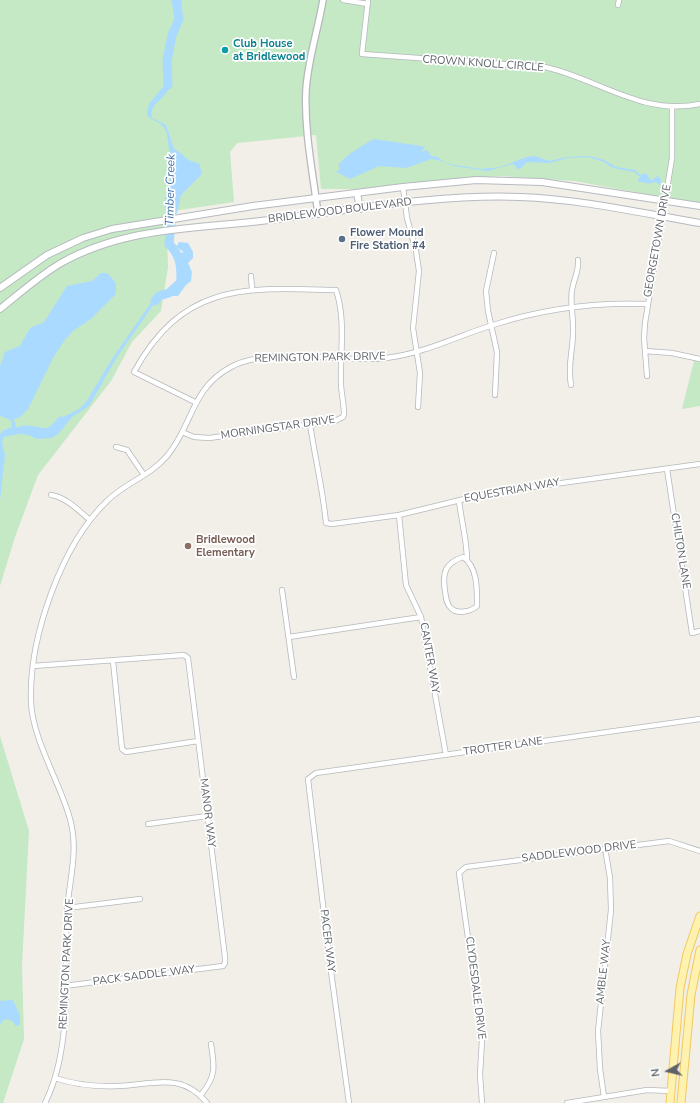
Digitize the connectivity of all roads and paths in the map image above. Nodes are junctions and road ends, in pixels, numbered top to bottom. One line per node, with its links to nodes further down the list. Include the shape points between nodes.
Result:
1 (323, 0): 8 (street, via 309,64 306,94 306,121)
2 (343, 0): 3 (street)
3 (368, 2): 5 (street, CROWN KNOLL CIRCLE, via 362,54 544,67 646,104)
4 (700, 104): 5 (street, CROWN KNOLL CIRCLE)
5 (672, 107): 9 (street, GEORGETOWN DRIVE, via 672,151)
6 (403, 187): 7 (main road, BRIDLEWOOD BOULEVARD); 9 (main road, BRIDLEWOOD BOULEVARD, via 461,181 512,180); 10 (street)
7 (358, 193): 8 (main road, BRIDLEWOOD BOULEVARD); 12 (main road)
8 (316, 198): 13 (street); 19 (main road, BRIDLEWOOD BOULEVARD, via 112,229 72,242 39,260)
9 (665, 200): 11 (main road, BRIDLEWOOD BOULEVARD); 14 (street, GEORGETOWN DRIVE)
10 (405, 203): 12 (main road, BRIDLEWOOD BOULEVARD); 14 (main road, BRIDLEWOOD BOULEVARD, via 469,197 521,197); 25 (street, via 419,272 413,328)
11 (700, 206)
12 (360, 209): 13 (main road, BRIDLEWOOD BOULEVARD)
13 (318, 214): 22 (main road, BRIDLEWOOD BOULEVARD, via 186,227 115,240 75,256)
14 (662, 217): 15 (main road, BRIDLEWOOD BOULEVARD); 21 (street, GEORGETOWN DRIVE)
15 (700, 223)
16 (494, 253): 24 (street, via 486,291)
17 (578, 260): 23 (street, via 579,268 572,290)
18 (251, 276): 20 (street)
19 (0, 288)
20 (252, 289): 27 (street, MORNINGSTAR DRIVE, via 336,290 341,317); 32 (street, via 215,297 180,317 158,337 134,372)
21 (647, 304): 23 (street, REMINGTON PARK DRIVE, via 604,303); 26 (street, GEORGETOWN DRIVE)
22 (1, 307)
23 (571, 307): 24 (street, REMINGTON PARK DRIVE, via 526,315); 30 (street, via 573,326 568,370)
24 (491, 325): 25 (street, REMINGTON PARK DRIVE); 31 (street, via 497,352)
25 (416, 351): 27 (street, REMINGTON PARK DRIVE, via 385,358); 33 (street, via 420,382)
26 (645, 351): 28 (street); 29 (street, GEORGETOWN DRIVE)
27 (341, 359): 32 (street, REMINGTON PARK DRIVE, via 275,357 247,360 229,367 215,377); 34 (street, MORNINGSTAR DRIVE, via 343,417 335,421)
28 (700, 359)
29 (647, 376)
30 (571, 385)
31 (495, 395)
32 (195, 402): 35 (street, REMINGTON PARK DRIVE)
33 (418, 407)
34 (310, 424): 35 (street, MORNINGSTAR DRIVE, via 205,438); 42 (street, EQUESTRIAN WAY, via 326,523 337,524)
35 (182, 432): 39 (street, REMINGTON PARK DRIVE, via 167,456)
36 (116, 447): 39 (street, via 127,450)
37 (700, 464): 38 (street, EQUESTRIAN WAY)
38 (667, 469): 41 (street, EQUESTRIAN WAY, via 488,493); 47 (street, CHILTON LANE, via 692,633)
39 (144, 475): 43 (street, REMINGTON PARK DRIVE, via 117,491)
40 (51, 495): 43 (street, via 58,496)
41 (459, 500): 42 (street, EQUESTRIAN WAY); 44 (street, via 467,544)
42 (399, 515): 46 (street, CANTER WAY, via 406,585)
43 (90, 520): 50 (street, REMINGTON PARK DRIVE, via 60,568 40,633)
44 (467, 560): 44 (street, via 463,557 453,560 443,577 446,601 454,610 469,611 477,606 474,570)
45 (282, 590): 48 (street)
46 (421, 617): 48 (street); 54 (street, CANTER WAY)
47 (700, 631)
48 (289, 637): 51 (street)
49 (113, 661): 50 (street); 53 (street, MANOR WAY, via 184,655 188,660); 53 (street, via 123,750)
50 (34, 666): 62 (street, REMINGTON PARK DRIVE, via 31,684 32,713 70,818 74,839 74,859)
51 (294, 677)
52 (700, 719): 54 (street, TROTTER LANE)
53 (198, 741): 56 (street, MANOR WAY)
54 (446, 755): 55 (street, TROTTER LANE, via 316,773)
55 (308, 778): 75 (street, PACER WAY)
56 (207, 816): 57 (street); 65 (street, MANOR WAY, via 225,957)
57 (148, 824)
58 (605, 848): 59 (street, SADDLEWOOD DRIVE, via 669,841); 60 (street, SADDLEWOOD DRIVE, via 466,867); 72 (street, AMBLE WAY, via 610,878 611,910 598,1031)
59 (700, 851)
60 (459, 873): 76 (street, CLYDESDALE DRIVE, via 482,1039)
61 (140, 899): 62 (street)
62 (67, 908): 66 (street, REMINGTON PARK DRIVE)
63 (700, 916): 69 (main road, via 687,954 680,988)
64 (700, 950): 70 (main road, via 691,996)
65 (223, 966): 66 (street, PACK SADDLE WAY)
66 (64, 986): 68 (street, REMINGTON PARK DRIVE, via 63,1037)
67 (211, 1044): 71 (street, via 213,1074)
68 (55, 1078): 71 (street, via 72,1084 96,1087 167,1081 183,1086); 73 (street, REMINGTON PARK DRIVE)
69 (671, 1091): 70 (main road); 72 (street, via 647,1090); 78 (main road)
70 (682, 1094): 79 (main road)
71 (200, 1096): 74 (street)
72 (604, 1097): 77 (street)
73 (44, 1103)
74 (207, 1103)
75 (349, 1103)
76 (482, 1103)
77 (567, 1103)
78 (670, 1103)
79 (682, 1103)

